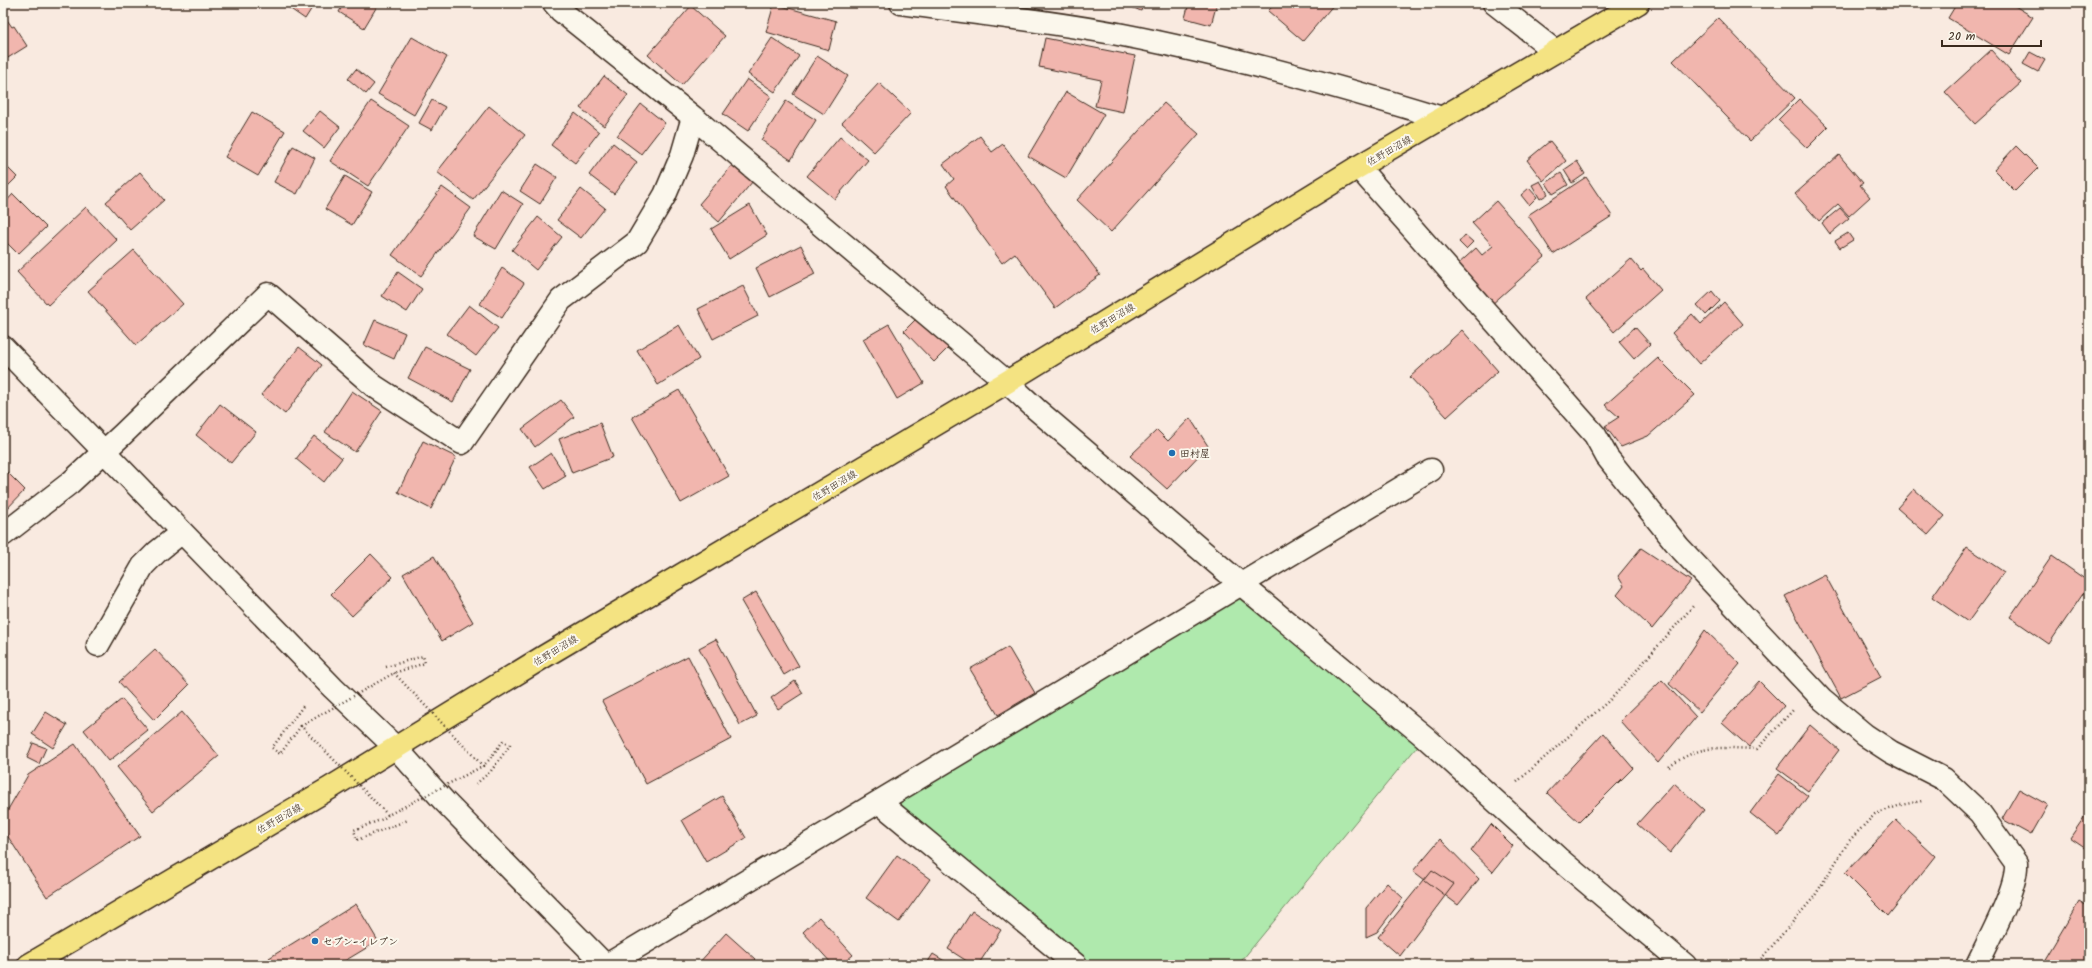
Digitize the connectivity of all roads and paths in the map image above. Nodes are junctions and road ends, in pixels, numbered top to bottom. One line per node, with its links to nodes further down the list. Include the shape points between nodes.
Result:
1 (554, 3): 6 (street)
2 (901, 3): 7 (street, via 1122,35 1242,61)
3 (1494, 3): 5 (street)
4 (1638, 3): 5 (main road, 佐野田沼線)
5 (1555, 51): 7 (main road, 佐野田沼線)
6 (693, 116): 10 (street); 11 (street, via 682,155 665,195 637,242 561,300 462,443 374,386 268,294)
7 (1442, 118): 8 (main road, 佐野田沼線)
8 (1358, 167): 10 (main road, 佐野田沼線); 15 (street, via 1595,435 1607,458 1679,547)
9 (3, 347): 11 (street)
10 (1007, 382): 16 (street); 23 (main road, 佐野田沼線, via 545,656)
11 (104, 451): 13 (street); 14 (street, via 70,483)
12 (1431, 470): 16 (street)
13 (182, 532): 17 (street, via 143,566); 23 (street, via 333,688)
14 (3, 534)
15 (1713, 583): 20 (street); 28 (path, via 1612,698)
16 (1242, 586): 28 (street, via 1426,737); 29 (street)
17 (98, 645)
18 (386, 667): 19 (path, via 422,656 425,663)
19 (394, 673): 22 (path, bridge); 24 (path, bridge)
20 (1812, 689): 25 (path, via 1757,749 1708,748 1685,755); 37 (street, via 1865,735 1891,752 1944,779 1980,813 2016,863 2017,872 2012,887)
21 (303, 706): 22 (path, via 272,748 280,754)
22 (301, 726): 30 (path, bridge)
23 (396, 748): 32 (main road, 佐野田沼線); 33 (street, via 444,801)
24 (483, 766): 26 (path, via 503,741 510,746 491,771); 30 (path, bridge)
25 (1669, 767)
26 (476, 784)
27 (1925, 800): 36 (path, via 1902,804 1875,814 1849,841 1814,897)
28 (1496, 801): 35 (street, via 1558,858)
29 (879, 802): 33 (street); 34 (street)
30 (388, 815): 31 (path, via 354,830 358,840)
31 (408, 820)
32 (29, 965)
33 (606, 965)
34 (1076, 965)
35 (1685, 965)
36 (1756, 965)
37 (1976, 965)

